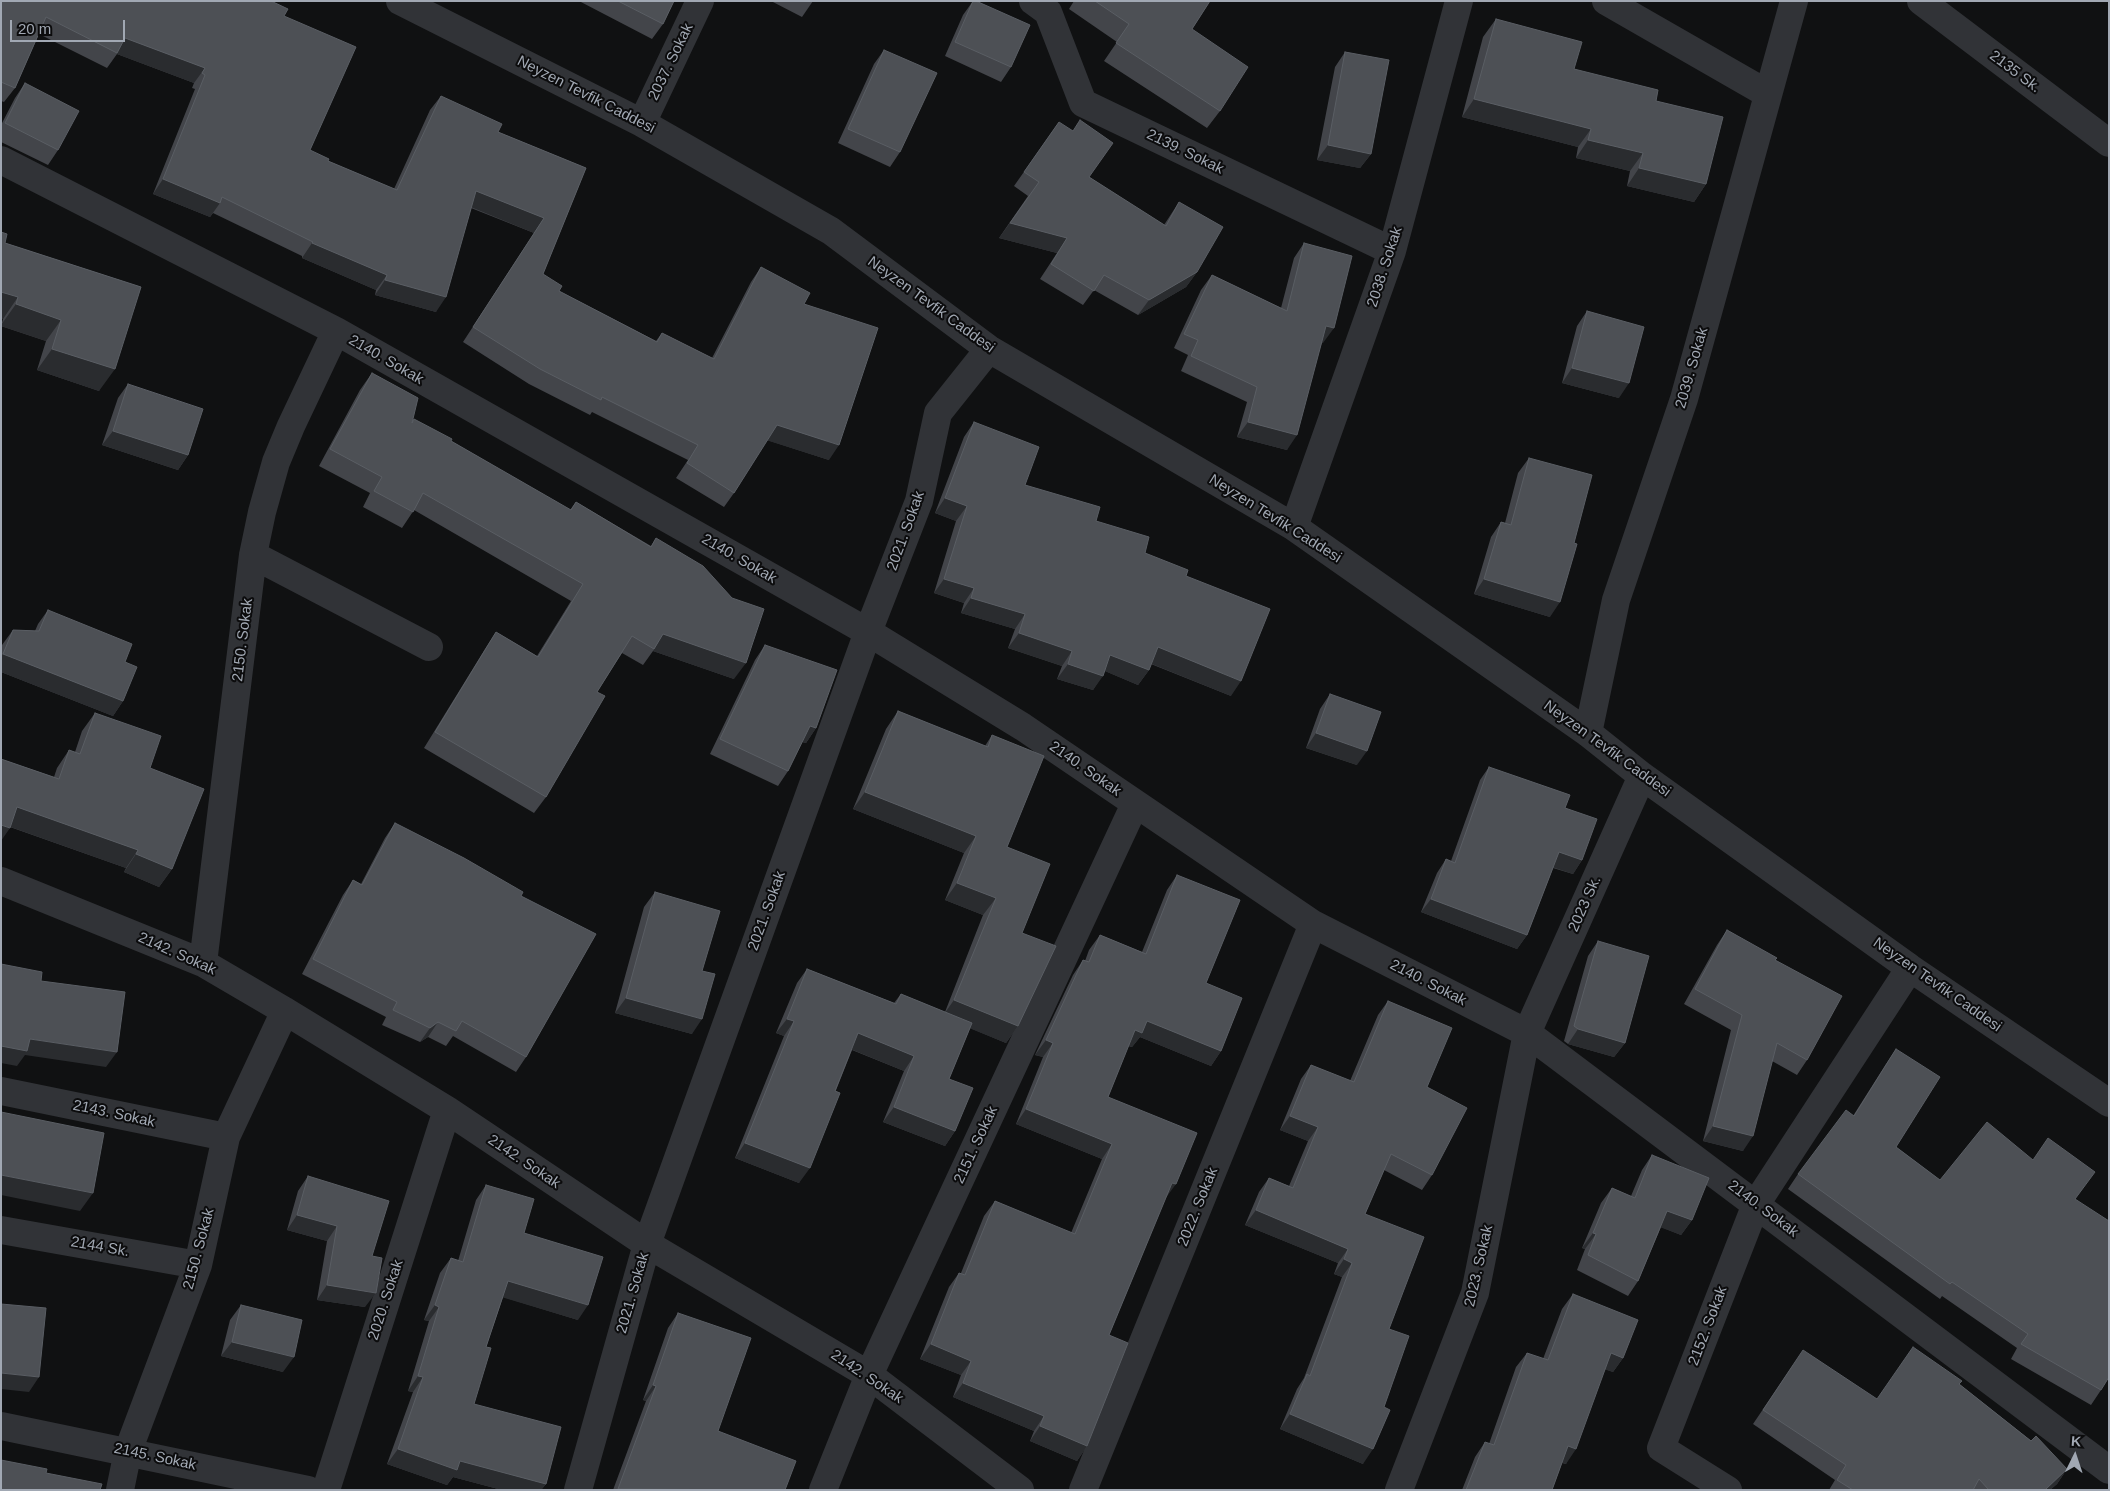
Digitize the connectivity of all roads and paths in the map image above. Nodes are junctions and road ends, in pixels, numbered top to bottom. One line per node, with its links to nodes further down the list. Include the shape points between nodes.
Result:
1 (400, 1): 9 (street, Neyzen Tevfik Caddesi)
2 (700, 1): 9 (street, 2037. Sokak)
3 (1033, 1): 12 (street, 2139. Sokak, via 1048,12 1083,103)
4 (1459, 1): 12 (street, 2038. Sokak)
5 (1606, 1): 8 (street)
6 (1794, 1): 8 (street, 2039. Sokak)
7 (1921, 1): 10 (street, 2135 Sk.)
8 (1768, 94): 19 (street, 2039. Sokak, via 1684,399 1616,600)
9 (642, 123): 14 (street, Neyzen Tevfik Caddesi, via 831,231)
10 (2109, 144)
11 (1, 160): 13 (street, 2140. Sokak)
12 (1392, 251): 15 (street, 2038. Sokak)
13 (336, 331): 16 (street, 2150. Sokak, via 276,462); 17 (street, 2140. Sokak)
14 (990, 349): 15 (street, Neyzen Tevfik Caddesi); 17 (street, 2021. Sokak, via 938,413 919,501)
15 (1294, 527): 19 (street, Neyzen Tevfik Caddesi)
16 (253, 555): 18 (street); 24 (street, 2150. Sokak)
17 (868, 632): 21 (street, 2140. Sokak, via 1023,727); 34 (street, 2021. Sokak)
18 (429, 647)
19 (1588, 733): 20 (street, Neyzen Tevfik Caddesi)
20 (1642, 776): 25 (street, Neyzen Tevfik Caddesi); 27 (street, 2023 Sk.)
21 (1135, 804): 23 (street, 2140. Sokak); 36 (street, 2151. Sokak)
22 (1, 880): 24 (street, 2142. Sokak)
23 (1314, 924): 27 (street, 2140. Sokak); 46 (street, 2022. Sokak)
24 (203, 963): 26 (street, 2142. Sokak)
25 (1910, 968): 29 (street, Neyzen Tevfik Caddesi); 32 (street, 2152. Sokak)
26 (285, 1011): 30 (street, 2142. Sokak); 31 (street, 2150. Sokak)
27 (1527, 1033): 32 (street, 2140. Sokak); 47 (street, 2023. Sokak, via 1475,1293)
28 (1, 1091): 31 (street, 2143. Sokak)
29 (2109, 1103)
30 (447, 1110): 34 (street, 2142. Sokak); 42 (street, 2020. Sokak)
31 (226, 1137): 35 (street, 2150. Sokak)
32 (1756, 1204): 39 (street, 2140. Sokak); 48 (street, 2152. Sokak, via 1661,1448)
33 (1, 1230): 35 (street, 2144 Sk.)
34 (647, 1244): 36 (street, 2142. Sokak); 43 (street, 2021. Sokak)
35 (198, 1265): 38 (street, 2150. Sokak)
36 (869, 1375): 44 (street, 2151. Sokak); 45 (street, 2142. Sokak)
37 (1, 1426): 38 (street, 2145. Sokak)
38 (128, 1451): 40 (street, 2150. Sokak); 41 (street, 2145. Sokak)
39 (2109, 1470)
40 (120, 1490)
41 (308, 1490)
42 (326, 1490)
43 (578, 1490)
44 (823, 1490)
45 (1020, 1490)
46 (1083, 1490)
47 (1399, 1490)
48 (1728, 1490)

